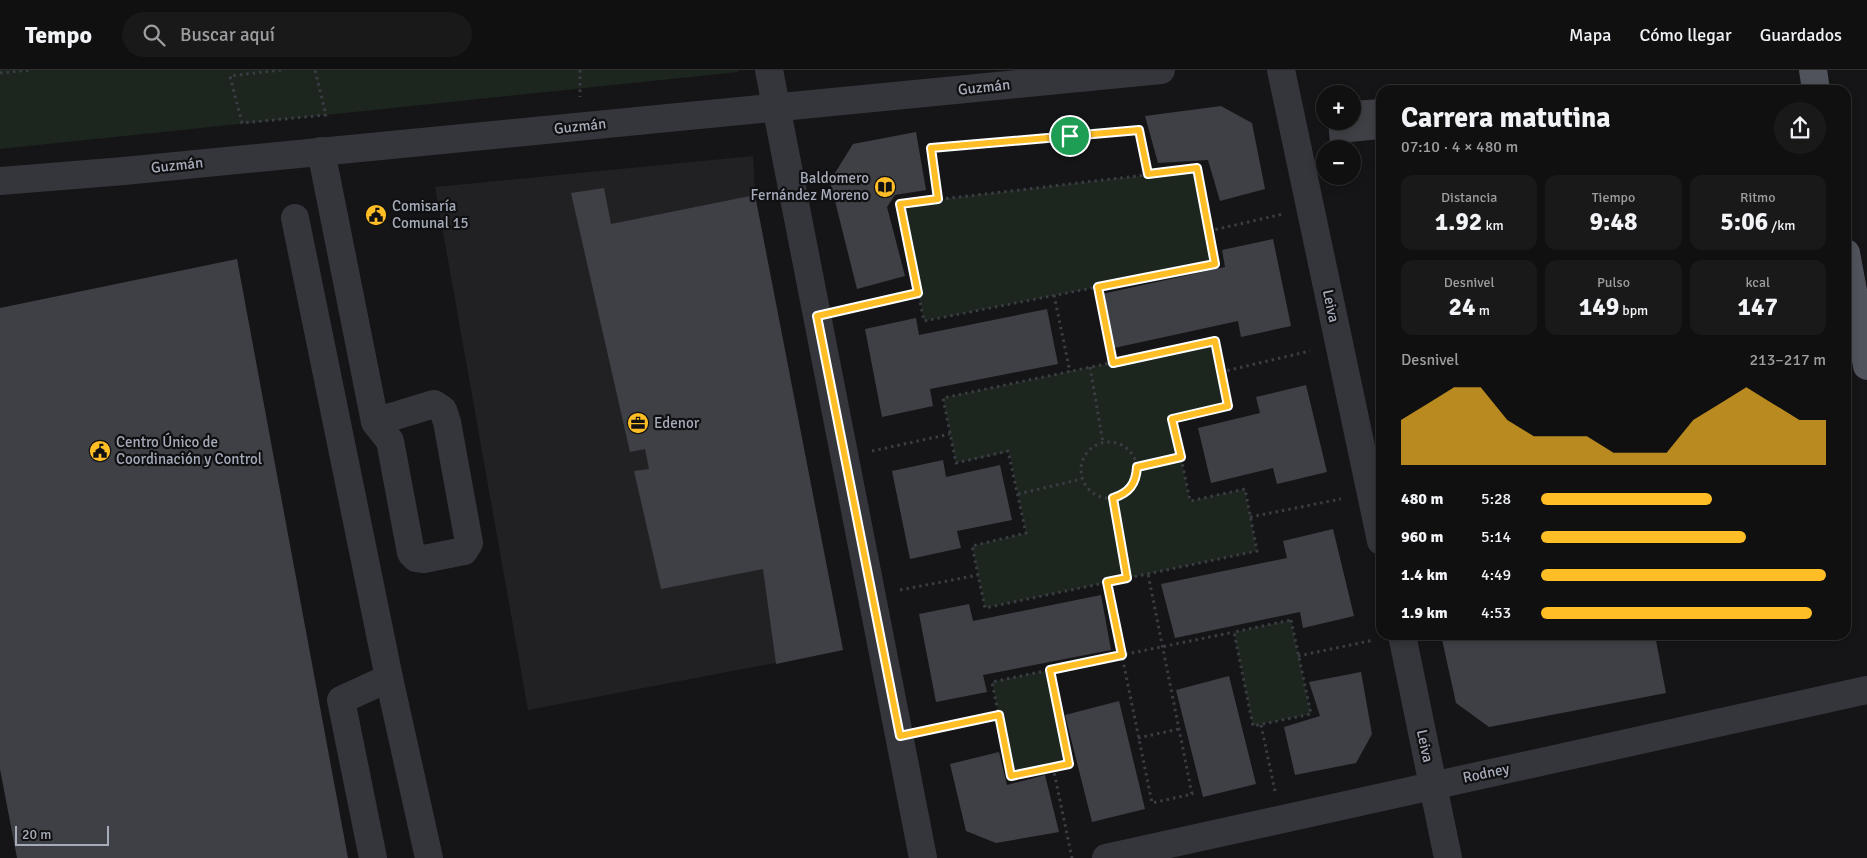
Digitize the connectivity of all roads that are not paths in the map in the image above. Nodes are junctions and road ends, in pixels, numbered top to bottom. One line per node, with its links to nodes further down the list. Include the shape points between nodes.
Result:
1 (769, 70): 6 (street)
2 (1161, 70): 6 (street, Guzmán)
3 (1281, 70): 13 (street, Leiva)
4 (1813, 70): 5 (main road)
5 (1815, 85)
6 (776, 107): 7 (street, Guzmán); 20 (street)
7 (321, 151): 8 (street, Guzmán); 12 (street)
8 (0, 181)
9 (295, 218): 15 (street)
10 (1851, 280): 11 (main road)
11 (1867, 366)
12 (374, 422): 12 (street, via 390,441 411,553 424,559 464,550 470,542 443,410 434,404)
13 (1376, 517)
14 (1403, 640): 17 (street, Leiva)
15 (389, 678): 18 (street, via 341,700); 19 (street)
16 (1867, 690): 17 (street, Rodney)
17 (1434, 785): 21 (street, Rodney); 22 (street, Leiva)
18 (373, 858)
19 (429, 858)
20 (923, 858)
21 (1106, 858)
22 (1448, 858)

